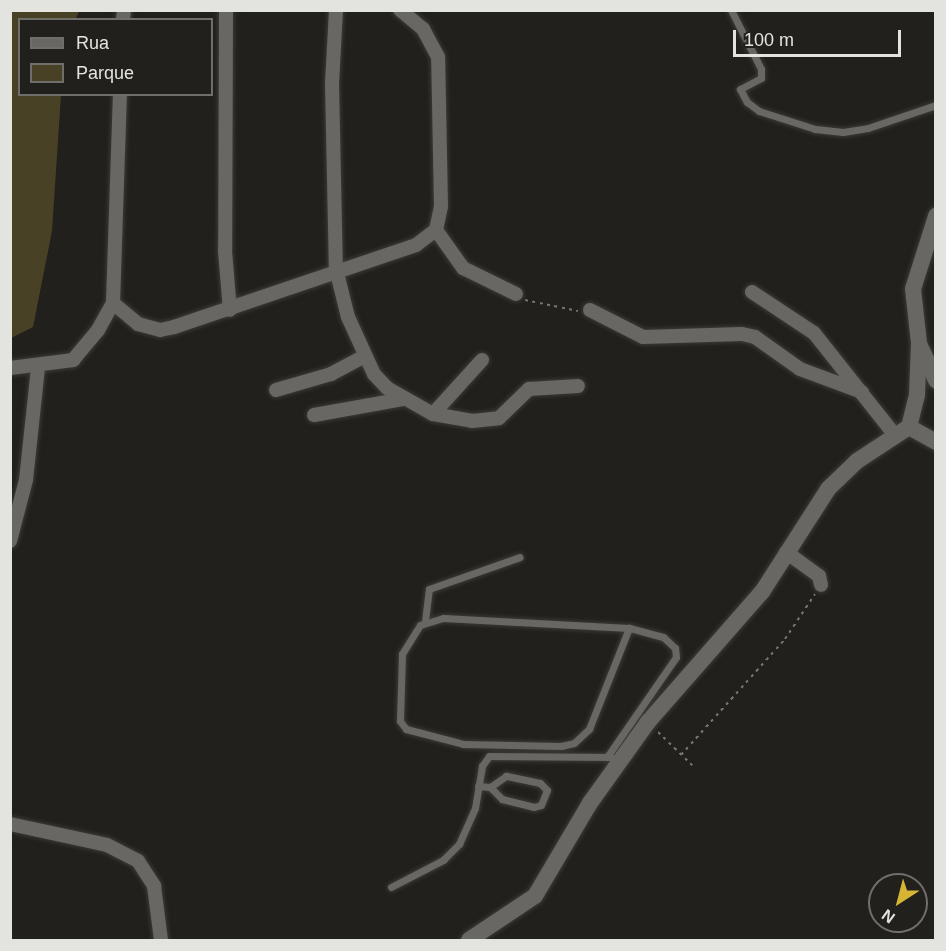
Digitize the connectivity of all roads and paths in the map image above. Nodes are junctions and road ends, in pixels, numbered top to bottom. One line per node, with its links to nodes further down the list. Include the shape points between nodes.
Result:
1 (226, 10): 13 (street, via 225,251)
2 (336, 10): 9 (street, via 332,82)
3 (400, 10): 8 (street, via 423,29 438,57 441,207)
4 (731, 10): 6 (lane, via 761,69 761,78 740,89 747,102 759,111 814,129 843,132)
5 (120, 96): 12 (street)
6 (936, 105)
7 (936, 216): 15 (street, via 913,289)
8 (436, 230): 9 (street, via 416,245); 11 (street, via 463,268)
9 (336, 269): 13 (street); 16 (street, via 348,317)
10 (752, 292): 24 (street, via 806,326)
11 (516, 294): 14 (path, via 537,304)
12 (113, 303): 13 (street, via 138,324 160,330); 18 (street, via 98,330 73,360)
13 (230, 310)
14 (590, 310): 24 (street, via 643,337 742,334 755,338 800,369)
15 (919, 343): 20 (street); 25 (street)
16 (365, 356): 23 (street, via 331,374); 26 (street, via 381,381)
17 (482, 360): 27 (street)
18 (38, 366): 19 (street); 31 (street, via 26,480)
19 (10, 368)
20 (936, 381)
21 (579, 386): 27 (street, via 529,389 499,418 485,421)
22 (936, 388): 25 (street)
23 (276, 390)
24 (862, 392): 29 (street)
25 (917, 395): 29 (street)
26 (403, 399): 27 (street); 28 (street)
27 (433, 414)
28 (314, 415)
29 (901, 431): 30 (street); 32 (street, via 828,489)
30 (936, 442)
31 (10, 541)
32 (786, 552): 34 (street, via 819,576); 37 (street, via 762,591)
33 (520, 556): 35 (lane, via 429,589)
34 (821, 585): 38 (path, via 784,639)
35 (425, 621): 36 (lane, via 444,618); 36 (lane, via 412,631 402,654 400,721 419,735 479,746 573,743 589,729)
36 (629, 628): 39 (lane, via 669,641 676,657)
37 (648, 722): 38 (path); 39 (street)
38 (681, 755): 40 (path)
39 (614, 757): 41 (lane, via 489,756 482,766); 46 (street, via 535,896)
40 (694, 767)
41 (478, 786): 42 (lane); 44 (lane, via 471,819 459,844 442,860)
42 (490, 787): 42 (lane, via 502,799 534,807 541,805 547,790 540,783 506,776)
43 (10, 824): 45 (street, via 107,845 138,861 154,886)
44 (392, 887)
45 (161, 940)
46 (469, 940)

